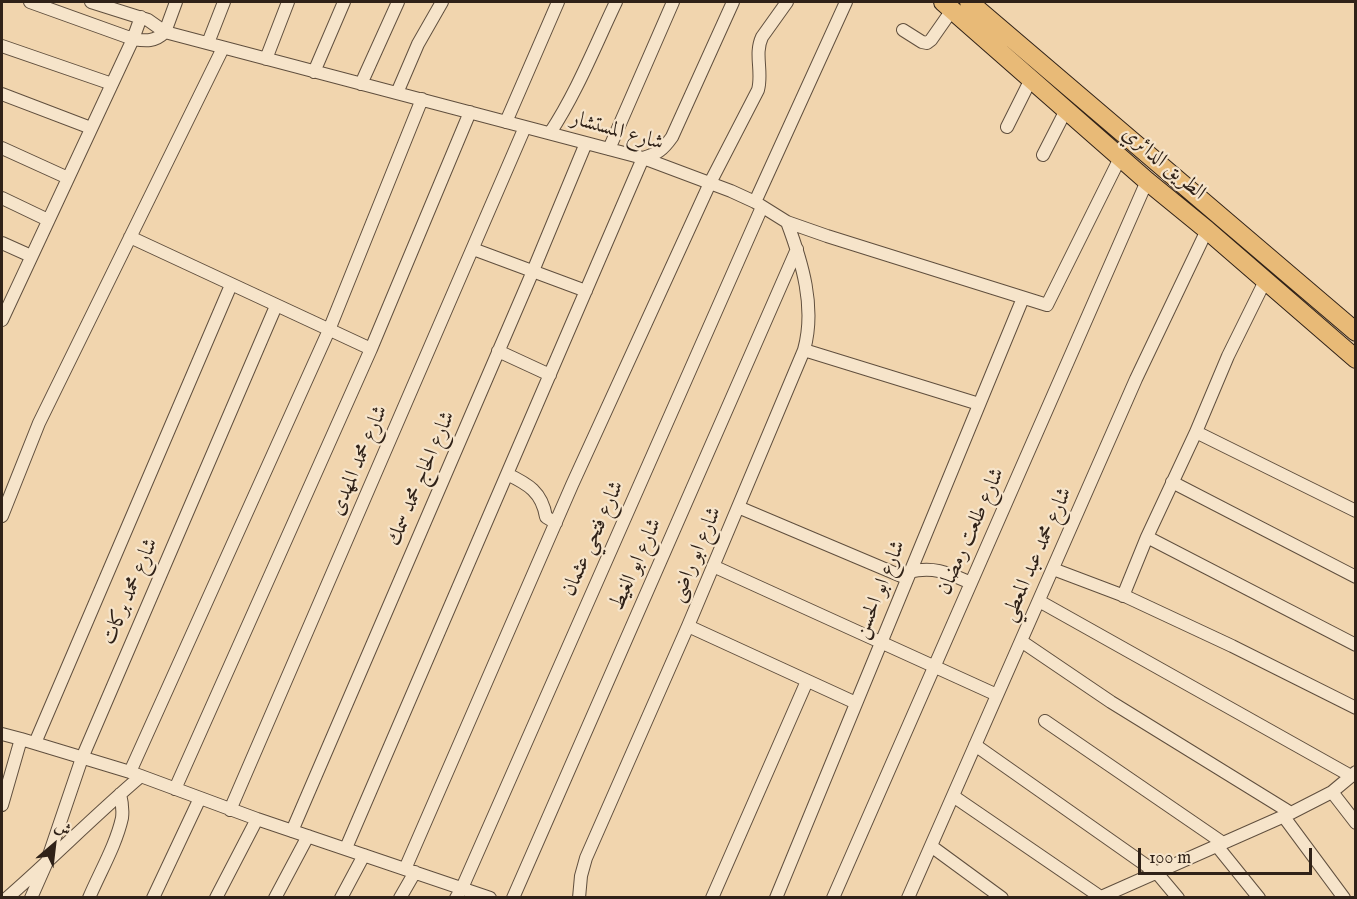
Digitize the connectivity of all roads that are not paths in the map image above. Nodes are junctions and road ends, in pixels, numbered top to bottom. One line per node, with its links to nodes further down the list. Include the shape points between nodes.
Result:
1 (30, 2): 21 (street)
2 (91, 2): 16 (street)
3 (176, 2): 20 (street)
4 (224, 2): 22 (street)
5 (288, 2): 25 (street)
6 (344, 2): 26 (street)
7 (398, 2): 29 (street)
8 (442, 2): 30 (street, via 418,44)
9 (558, 2): 35 (street)
10 (616, 2): 39 (street, via 579,83)
11 (673, 2): 42 (street)
12 (733, 2): 44 (street, via 672,137 663,149)
13 (787, 2): 48 (street, via 762,37 758,49 758,90)
14 (846, 2): 50 (street, شارع فتحي عثمان)
15 (969, 2): 68 (highway, الطريق الدائري)
16 (105, 4): 18 (street)
17 (952, 4): 19 (street, via 927,43); 27 (highway, الطريق الدائري)
18 (141, 17): 20 (street); 21 (street)
19 (903, 30)
20 (165, 32): 21 (street, via 154,40); 22 (street, شارع المستشار)
21 (133, 39): 28 (street)
22 (208, 43): 24 (street, شارع المستشار)
23 (2, 46): 28 (street)
24 (224, 48): 25 (street, شارع المستشار); 54 (street)
25 (266, 59): 26 (street, شارع المستشار)
26 (314, 72): 29 (street, شارع المستشار)
27 (1031, 79): 33 (highway, الطريق الدائري); 37 (street)
28 (112, 84): 38 (street)
29 (361, 84): 30 (street, شارع المستشار)
30 (398, 93): 32 (street, شارع المستشار)
31 (2, 94): 38 (street)
32 (422, 99): 34 (street, شارع المستشار); 67 (street)
33 (1066, 110): 43 (street); 45 (highway, الطريق الدائري)
34 (470, 112): 35 (street, شارع المستشار); 69 (street)
35 (506, 122): 36 (street, شارع المستشار)
36 (525, 127): 39 (street, شارع المستشار); 56 (street, شارع محمد المهدى)
37 (1007, 127)
38 (92, 128): 46 (street)
39 (550, 133): 40 (street, شارع المستشار)
40 (586, 143): 42 (street, شارع المستشار); 59 (street, شارع الحاج محمد سمك)
41 (2, 148): 46 (street)
42 (609, 149): 44 (street, شارع المستشار)
43 (1043, 155)
44 (643, 158): 48 (street, شارع المستشار); 62 (street)
45 (1120, 158): 47 (highway, الطريق الدائري); 64 (street, شارع المستشار, via 1047,305)
46 (68, 178): 51 (street)
47 (1148, 181): 53 (highway, الطريق الدائري); 87 (street, شارع طلعت رمضان)
48 (710, 183): 50 (street, شارع المستشار); 81 (street)
49 (2, 198): 51 (street)
50 (758, 204): 52 (street, شارع المستشار); 126 (street, شارع فتحي عثمان)
51 (48, 220): 58 (street)
52 (787, 222): 57 (street, شارع ابو راضى); 64 (street, شارع المستشار)
53 (1207, 230): 60 (highway, الطريق الدائري); 84 (street, شارع محمد عبد المعطي, via 1136,379)
54 (130, 237): 61 (street); 80 (street, via 39,423)
55 (2, 243): 58 (street)
56 (473, 249): 59 (street); 113 (street, شارع محمد المهدى)
57 (797, 249): 70 (street, شارع ابو راضى, via 809,312); 136 (street, شارع ابو الغيط)
58 (31, 256): 63 (street)
59 (533, 271): 62 (street); 71 (street, شارع الحاج محمد سمك)
60 (1265, 281): 72 (highway, الطريق الدائري); 75 (street)
61 (231, 285): 65 (street); 102 (street)
62 (586, 291): 73 (street)
63 (7, 295): 66 (street)
64 (1023, 298): 74 (street, شارع ابو الحسن)
65 (276, 306): 67 (street); 104 (street, شارع محمد بركات)
66 (2, 320)
67 (329, 330): 69 (street); 105 (street)
68 (1356, 332)
69 (371, 349): 107 (street)
70 (804, 350): 74 (street); 78 (street, شارع ابو راضى)
71 (498, 351): 73 (street); 117 (street, شارع الحاج محمد سمك)
72 (1356, 359)
73 (550, 375): 76 (street)
74 (979, 404): 85 (street, شارع ابو الحسن)
75 (1196, 432): 77 (street); 79 (street)
76 (507, 474): 81 (street, via 536,492 546,517); 121 (street)
77 (1172, 482): 82 (street); 86 (street)
78 (738, 507): 83 (street, شارع ابو راضى); 85 (street)
79 (1356, 511)
80 (2, 516)
81 (556, 523): 124 (street)
82 (1147, 537): 88 (street); 93 (street)
83 (713, 566): 90 (street, شارع ابو راضى); 92 (street)
84 (1053, 569): 88 (street); 89 (street, شارع محمد عبد المعطي)
85 (908, 575): 87 (street, via 918,570 939,570); 92 (street, شارع ابو الحسن)
86 (1356, 577)
87 (971, 583): 94 (street, شارع طلعت رمضان)
88 (1123, 596): 98 (street)
89 (1039, 601): 91 (street, شارع محمد عبد المعطي); 106 (street)
90 (688, 626): 95 (street); 137 (street, شارع ابو راضى, via 586,858)
91 (1021, 640): 96 (street, شارع محمد عبد المعطي); 114 (street)
92 (881, 642): 94 (street); 97 (street, شارع ابو الحسن)
93 (1356, 645)
94 (934, 666): 96 (street); 140 (street, شارع طلعت رمضان)
95 (807, 681): 97 (street); 138 (street)
96 (997, 695): 103 (street, شارع محمد عبد المعطي)
97 (856, 704): 139 (street, شارع ابو الحسن)
98 (1356, 708)
99 (1045, 722): 119 (street)
100 (2, 734): 101 (street)
101 (21, 739): 102 (street); 112 (street)
102 (35, 743): 104 (street)
103 (975, 745): 110 (street, شارع محمد عبد المعطي); 125 (street)
104 (81, 758): 105 (street); 123 (street, شارع محمد بركات)
105 (136, 774): 107 (street); 109 (street)
106 (1354, 774): 108 (street)
107 (175, 789): 111 (street)
108 (1332, 792): 114 (street); 116 (street)
109 (120, 794): 123 (street); 129 (street, via 122,818)
110 (953, 796): 120 (street, شارع محمد عبد المعطي); 143 (street)
111 (200, 798): 113 (street); 130 (street)
112 (2, 805)
113 (230, 810): 115 (street)
114 (1287, 815): 119 (street); 146 (street)
115 (257, 819): 117 (street); 131 (street)
116 (1356, 823)
117 (292, 831): 118 (street)
118 (308, 836): 121 (street); 132 (street)
119 (1220, 844): 125 (street); 145 (street)
120 (931, 846): 141 (street, شارع محمد عبد المعطي); 142 (street)
121 (346, 848): 122 (street)
122 (364, 855): 124 (street); 133 (street)
123 (46, 864): 127 (street); 128 (street, شارع محمد بركات)
124 (410, 870): 126 (street); 134 (street)
125 (1157, 873): 143 (street); 144 (street)
126 (459, 892): 135 (street)
127 (8, 897)
128 (31, 897)
129 (89, 897)
130 (153, 897)
131 (216, 897)
132 (275, 897)
133 (340, 897)
134 (400, 897)
135 (490, 897)
136 (513, 897)
137 (579, 897)
138 (712, 897)
139 (776, 897)
140 (833, 897)
141 (908, 897)
142 (1002, 897)
143 (1101, 897)
144 (1178, 897)
145 (1259, 897)
146 (1344, 897)

